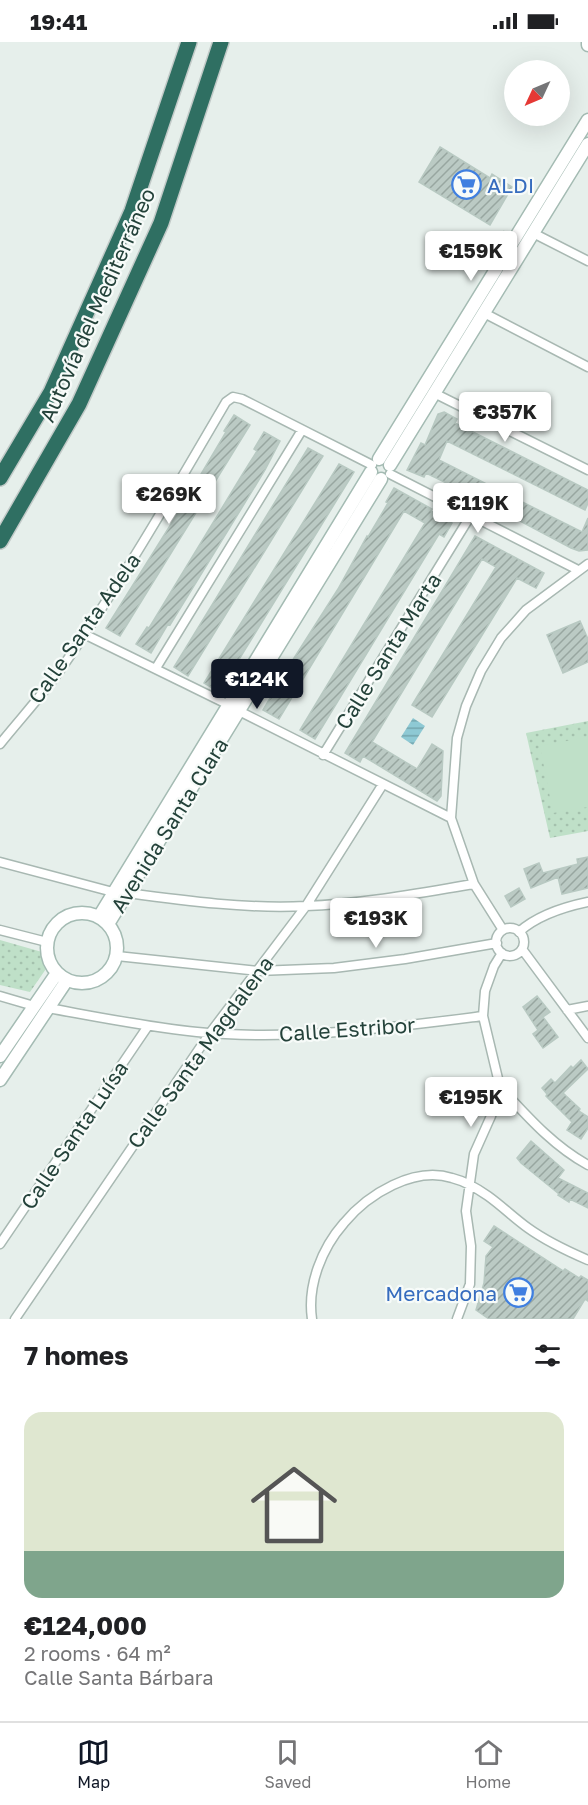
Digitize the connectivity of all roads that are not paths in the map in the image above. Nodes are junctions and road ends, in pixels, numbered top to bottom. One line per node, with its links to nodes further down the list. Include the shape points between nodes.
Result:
1 (189, 42): 14 (highway, Autovía del Mediterráneo, via 132,211 51,392)
2 (220, 42): 16 (highway, Autovía del Mediterráneo, via 162,223 78,404)
3 (588, 120): 5 (street, Avenida Santa Clara)
4 (588, 144): 5 (street, Avenida Santa Clara)
5 (578, 159): 6 (street, Avenida Santa Clara); 12 (street, Avenida Santa Clara, via 508,238)
6 (533, 233): 7 (street); 8 (street, Avenida Santa Clara)
7 (588, 261)
8 (484, 313): 9 (street); 10 (street, Avenida Santa Clara)
9 (588, 367)
10 (434, 393): 12 (street, Avenida Santa Clara); 13 (street)
11 (302, 430): 12 (street, Calle Santa Adela); 19 (street, Calle Santa Adela, via 242,399 226,402); 20 (street)
12 (381, 469): 15 (street, Calle Santa Adela); 21 (street, Avenida Santa Clara)
13 (588, 470)
14 (0, 478)
15 (471, 515): 18 (street, Calle Santa Adela); 23 (street, Calle Santa Marta)
16 (0, 540)
17 (588, 564): 18 (street)
18 (578, 570): 25 (street, via 526,610 501,638 481,671 458,738)
19 (84, 634): 20 (street); 22 (street, Calle Santa Adela, via 62,668)
20 (156, 668): 21 (street)
21 (234, 708): 23 (street); 28 (street, Avenida Santa Clara); 29 (street, Avenida Santa Clara)
22 (0, 744)
23 (324, 755): 24 (street)
24 (382, 784): 25 (street); 31 (street, Calle Santa Magdalena)
25 (451, 818): 27 (street)
26 (0, 862): 28 (street)
27 (474, 884): 31 (street); 34 (street)
28 (113, 892): 32 (street, Avenida Santa Clara)
29 (128, 893): 31 (street, via 235,905); 32 (street, Avenida Santa Clara)
30 (588, 902): 35 (street, via 531,921)
31 (306, 906): 41 (street, Calle Santa Magdalena)
32 (103, 921): 36 (street, via 87,914 71,915 60,921); 40 (street, via 113,932)
33 (0, 930): 36 (street)
34 (503, 930): 35 (street); 37 (street)
35 (519, 932): 38 (street)
36 (47, 942): 42 (street, via 51,965)
37 (496, 943): 39 (street); 41 (street, via 334,968)
38 (522, 949): 39 (street, via 513,955); 47 (street)
39 (502, 953): 48 (street, via 485,991)
40 (117, 956): 41 (street); 42 (street, via 104,976 92,982)
41 (258, 971): 50 (street, Calle Santa Magdalena)
42 (62, 977): 44 (street); 46 (street)
43 (0, 996): 44 (street)
44 (34, 1006): 52 (street)
45 (588, 1006): 47 (street)
46 (48, 1008): 49 (street, Calle Estribor); 53 (street)
47 (567, 1010): 51 (street)
48 (483, 1016): 50 (street, Calle Estribor, via 380,1029); 54 (street)
49 (148, 1026): 50 (street, Calle Estribor); 57 (street, Calle Santa Luísa)
50 (210, 1033): 59 (street, Calle Santa Magdalena)
51 (588, 1038)
52 (0, 1056)
53 (0, 1080)
54 (500, 1087): 55 (street, via 537,1127); 56 (street, via 474,1154)
55 (588, 1166)
56 (468, 1185): 58 (street, via 528,1228); 60 (street, via 451,1177 420,1176 387,1187 354,1211 330,1239 317,1272 310,1306); 61 (street, via 470,1284)
57 (0, 1244)
58 (588, 1260)
59 (15, 1319)
60 (312, 1319)
61 (457, 1319)

